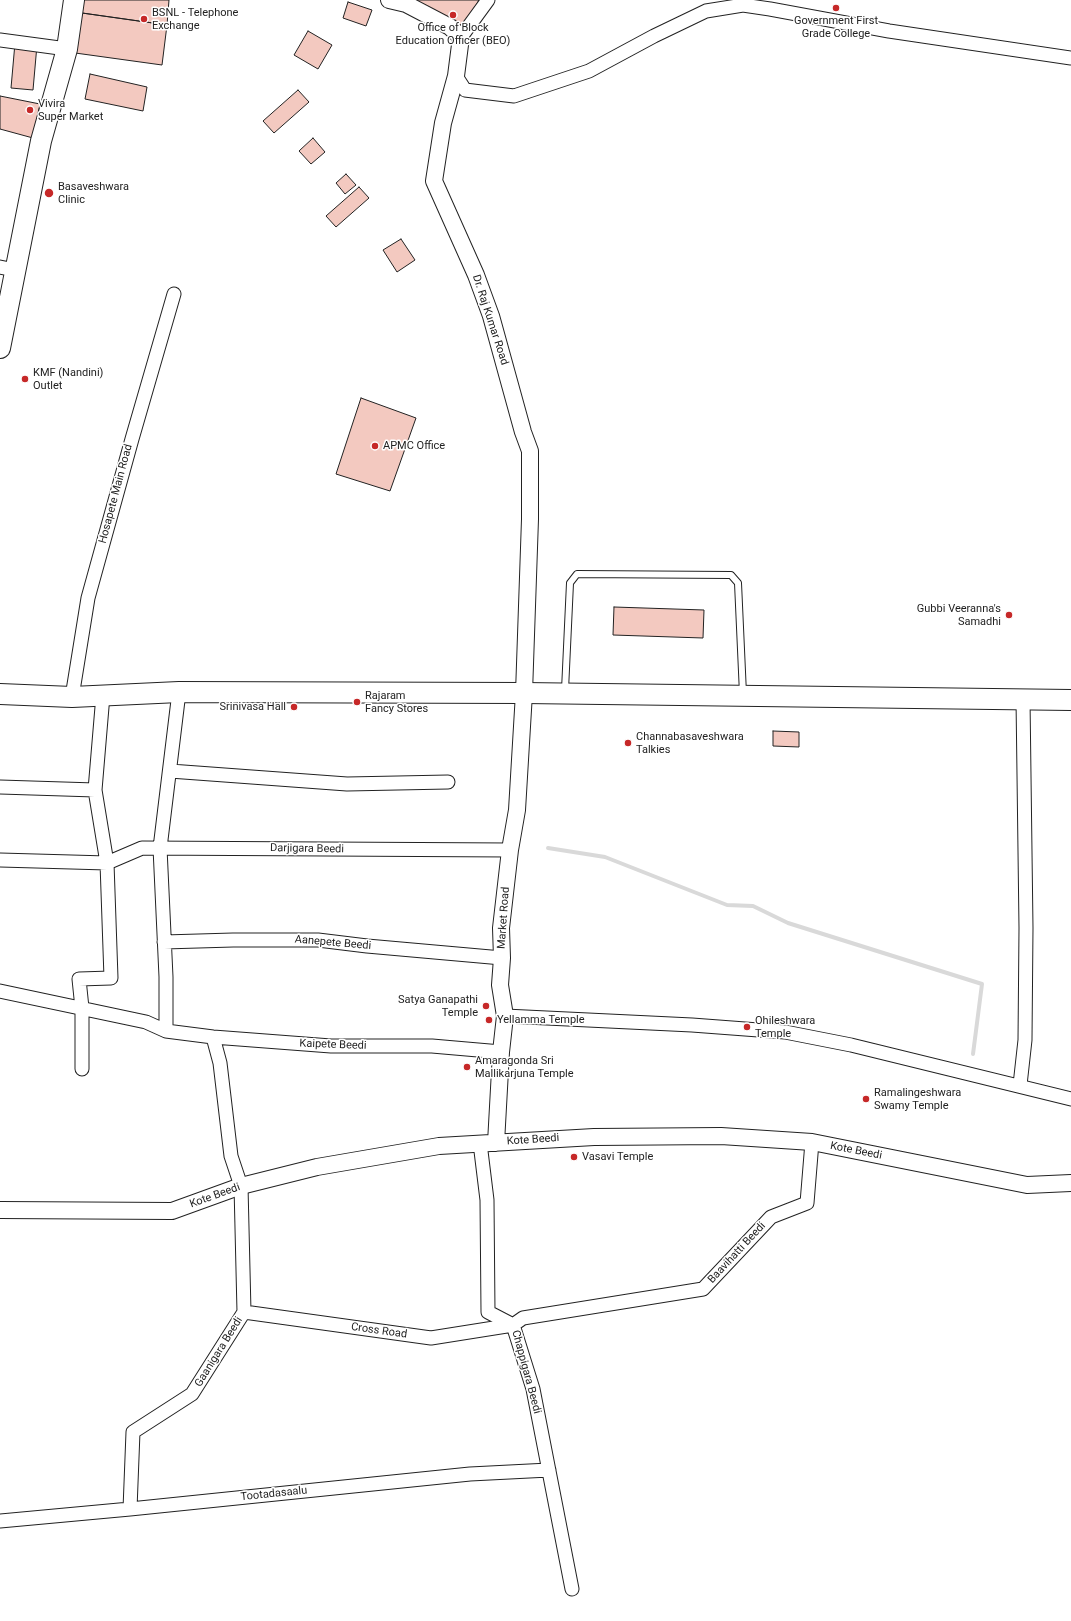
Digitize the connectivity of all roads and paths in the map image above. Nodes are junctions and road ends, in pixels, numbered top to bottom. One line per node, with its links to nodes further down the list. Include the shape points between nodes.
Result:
1 (74, 0): 6 (main road)
2 (389, 0): 4 (street, via 413,7 450,27)
3 (488, 0): 4 (street)
4 (461, 37): 8 (street, Dr. Raj Kumar Road)
5 (0, 40): 6 (street)
6 (67, 49): 9 (main road)
7 (1071, 58): 8 (street, via 889,31 743,5 706,11 589,72 514,96 465,90)
8 (456, 76): 13 (street, Dr. Raj Kumar Road, via 443,123 434,180 476,275 491,316 530,451)
9 (8, 269): 11 (main road)
10 (174, 294): 18 (street, Hosapete Main Road, via 88,598)
11 (0, 348)
12 (179, 692): 13 (main road); 16 (main road); 21 (street)
13 (524, 693): 14 (main road); 26 (street, Market Road, via 517,810)
14 (565, 693): 17 (main road); 17 (lane, via 570,583 577,574 731,575 738,583)
15 (0, 694): 18 (main road)
16 (103, 695): 18 (main road); 24 (street)
17 (743, 696): 19 (main road)
18 (72, 697)
19 (1023, 699): 20 (main road); 38 (street, via 1026,928 1025,1040)
20 (1071, 700)
21 (170, 771): 22 (street, via 347,784); 25 (street)
22 (448, 782)
23 (0, 787): 24 (street)
24 (95, 790): 28 (street)
25 (160, 848): 26 (street, Darjigara Beedi, via 257,845); 28 (street, Darjigara Beedi, via 142,848); 29 (street)
26 (510, 850): 30 (street, Market Road, via 501,928)
27 (0, 860): 28 (street)
28 (107, 863): 32 (street, via 111,978 79,979)
29 (164, 942): 30 (street, Aanepete Beedi, via 318,940); 34 (street)
30 (502, 958): 33 (street, Market Road, via 500,985)
31 (0, 991): 32 (street, Kaipete Beedi)
32 (82, 1008): 34 (street, Kaipete Beedi, via 146,1022); 37 (street)
33 (505, 1016): 36 (street, Market Road); 38 (street, via 785,1032)
34 (166, 1031): 35 (street, Kaipete Beedi)
35 (213, 1037): 36 (street, Kaipete Beedi, via 331,1046 432,1046); 44 (street, Gaanigara Beedi, via 220,1063 231,1156)
36 (501, 1052): 42 (street, Market Road)
37 (82, 1069)
38 (1020, 1085): 39 (street)
39 (1071, 1099)
40 (812, 1142): 42 (street, Kote Beedi, via 721,1136 594,1137); 43 (street, Kote Beedi, via 1027,1185); 47 (street, Baavihatti Beedi, via 807,1202 771,1217 703,1289 523,1318)
41 (480, 1143): 42 (street, Kote Beedi); 44 (street, Kote Beedi, via 439,1146 317,1167); 47 (street, Chappigara Beedi, via 487,1200 488,1312)
42 (496, 1143)
43 (1071, 1183)
44 (241, 1186): 45 (street, Kote Beedi, via 172,1211); 46 (street, Gaanigara Beedi)
45 (0, 1210)
46 (244, 1312): 47 (street, Cross Road, via 431,1338); 49 (street, Gaanigara Beedi, via 192,1394 133,1432)
47 (513, 1326): 48 (street, Chappigara Beedi, via 533,1389)
48 (549, 1470): 49 (street, Tootadasaalu, via 470,1474); 51 (street, Chappigara Beedi)
49 (130, 1509): 50 (street, Tootadasaalu)
50 (0, 1520)
51 (572, 1589)

